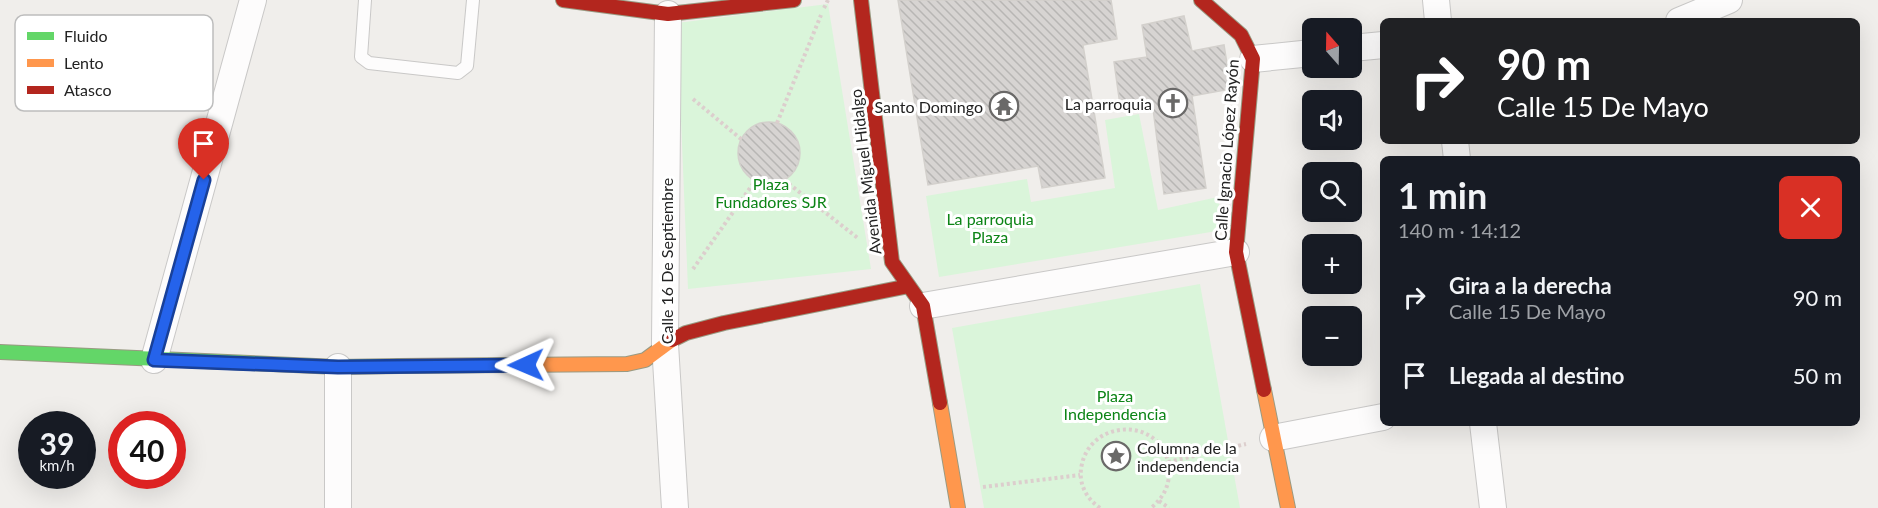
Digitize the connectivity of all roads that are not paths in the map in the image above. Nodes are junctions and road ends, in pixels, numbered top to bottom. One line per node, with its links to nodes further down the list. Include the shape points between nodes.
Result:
1 (253, 0): 21 (street)
2 (365, 0): 3 (lane, via 361,57 369,63 458,73 466,66)
3 (473, 0)
4 (563, 0): 10 (street)
5 (794, 0): 10 (street)
6 (861, 0): 18 (street, Avenida Miguel Hidalgo, via 892,262)
7 (1201, 0): 16 (street, Calle Ignacio López Rayón, via 1241,35)
8 (1436, 0): 11 (street)
9 (1729, 0): 12 (street)
10 (668, 14): 19 (street, Calle 16 De Septiembre)
11 (1438, 18)
12 (1686, 18)
13 (1380, 45): 14 (street)
14 (1362, 47)
15 (1302, 53): 16 (street)
16 (1253, 59): 17 (street, Calle Ignacio López Rayón)
17 (1236, 252): 18 (street); 25 (street)
18 (916, 296): 19 (street, via 724,323 686,333); 28 (street, Avenida Miguel Hidalgo)
19 (665, 344): 22 (street, via 645,360 627,364); 27 (street, Calle 16 De Septiembre)
20 (0, 352): 21 (street)
21 (154, 360): 22 (street)
22 (338, 367): 26 (street)
23 (1380, 418): 25 (street)
24 (1484, 426): 30 (street)
25 (1273, 438): 29 (street)
26 (338, 508)
27 (675, 508)
28 (958, 508)
29 (1288, 508)
30 (1493, 508)

